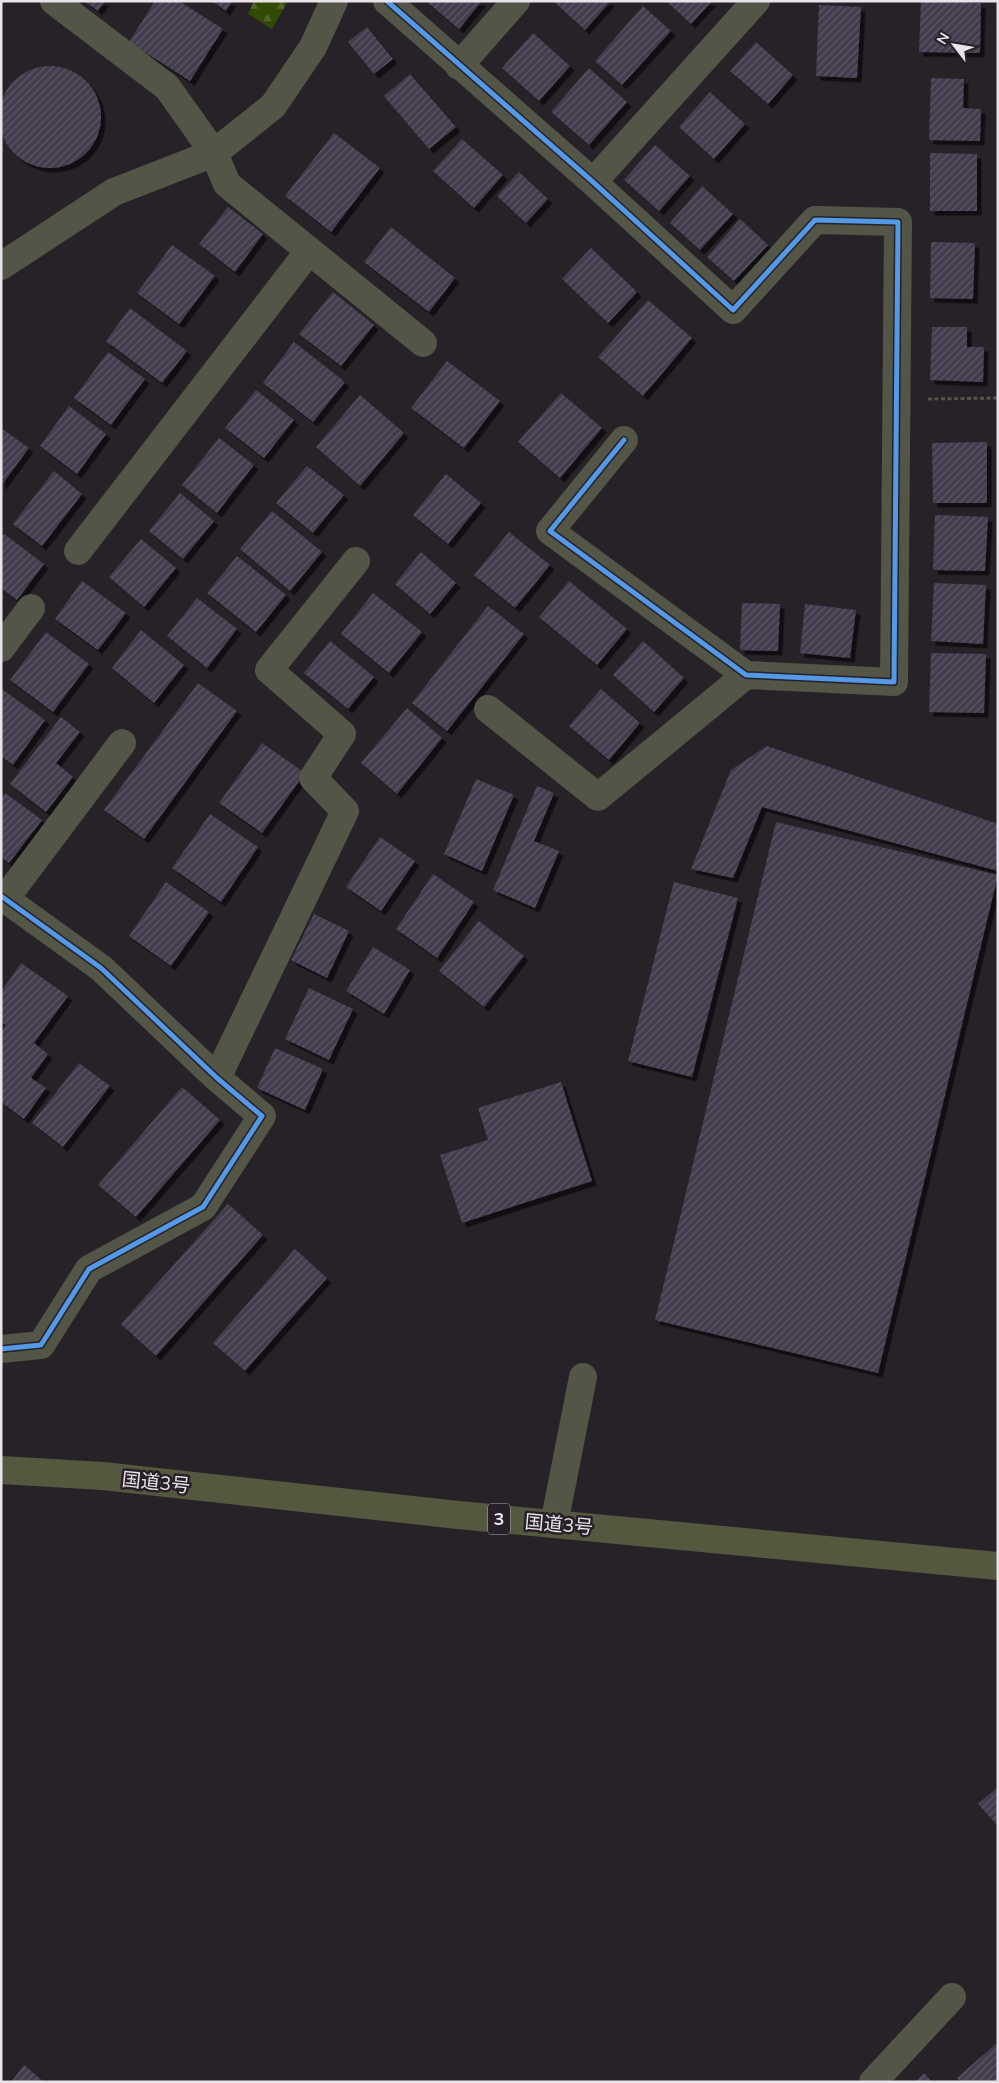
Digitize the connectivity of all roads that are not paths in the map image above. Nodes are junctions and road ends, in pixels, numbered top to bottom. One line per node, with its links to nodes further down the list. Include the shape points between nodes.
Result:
1 (54, 1): 7 (street, via 167,87)
2 (334, 1): 7 (street, via 314,47 273,106)
3 (387, 1): 6 (street)
4 (516, 1): 6 (street)
5 (756, 1): 8 (street)
6 (459, 66): 8 (street)
7 (214, 153): 9 (street, via 227,184); 10 (street, via 114,192)
8 (593, 182): 17 (street, via 733,310 815,220 898,222 894,682)
9 (309, 251): 11 (street); 13 (street)
10 (1, 266)
11 (423, 343)
12 (624, 440): 17 (street, via 550,531)
13 (78, 551)
14 (356, 561): 21 (street, via 269,670 342,734 313,778 345,811)
15 (31, 608): 16 (street)
16 (1, 648)
17 (746, 675): 18 (street, via 598,797)
18 (488, 709)
19 (122, 743): 20 (street)
20 (3, 898): 21 (street, via 102,968)
21 (217, 1078): 22 (street, via 262,1116 203,1206 89,1270 40,1345)
22 (1, 1349)
23 (583, 1377): 25 (street)
24 (1, 1470): 25 (highway, 国道3号 / 3, via 103,1476)
25 (554, 1524): 26 (highway, 国道3号 / 3)
26 (998, 1566)
27 (952, 1996): 28 (street)
28 (873, 2082)

